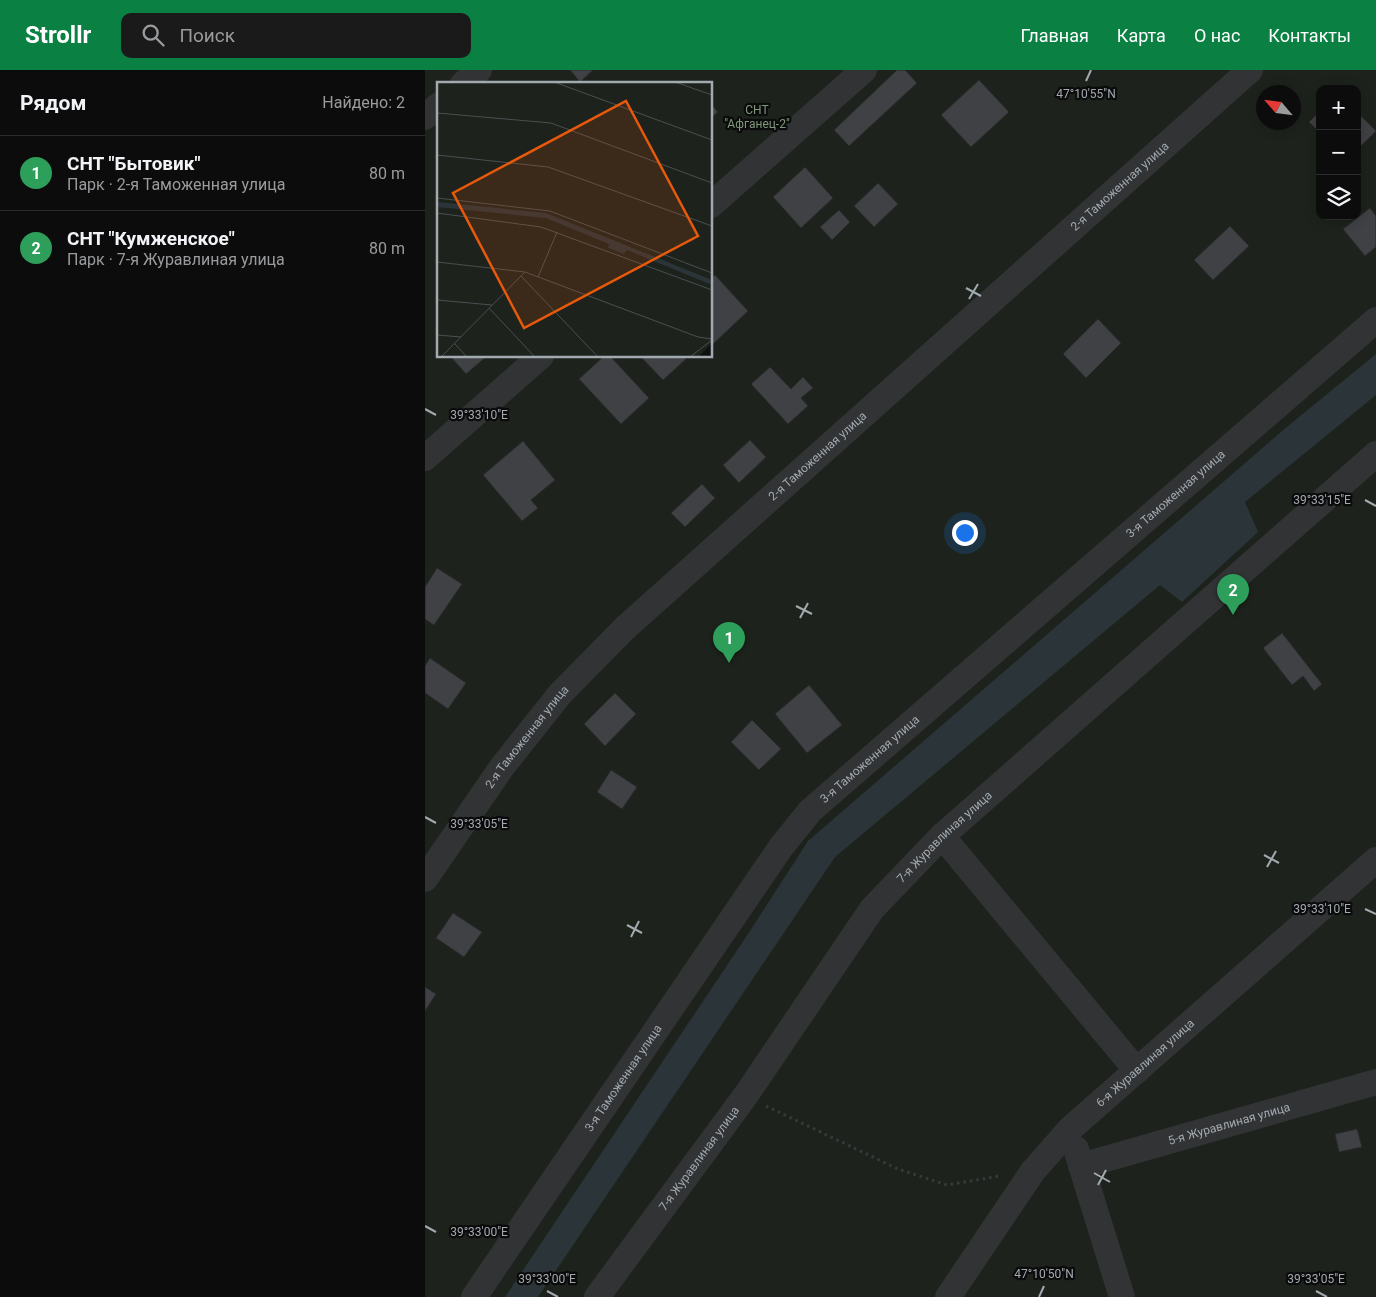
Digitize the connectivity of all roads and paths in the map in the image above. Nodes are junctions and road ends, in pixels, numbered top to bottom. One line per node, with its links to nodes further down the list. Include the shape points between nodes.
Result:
1 (479, 70): 4 (street)
2 (864, 70): 7 (street)
3 (1250, 70): 14 (street, 2-я Таможенная улица, via 625,628 560,694 531,730)
4 (465, 82)
5 (437, 107): 6 (street)
6 (425, 117)
7 (713, 203)
8 (1376, 320): 21 (street, 3-я Таможенная улица, via 810,811 781,847)
9 (539, 358): 11 (street)
10 (1376, 454): 12 (street, 7-я Журавлиная улица)
11 (425, 458)
12 (942, 836): 15 (street); 17 (street, 7-я Журавлиная улица, via 873,909)
13 (1376, 860): 15 (street, 6-я Журавлиная улица)
14 (425, 879)
15 (1137, 1070): 18 (street, 6-я Журавлиная улица)
16 (1376, 1082): 19 (street, 5-я Журавлиная улица)
17 (746, 1095): 20 (path, via 898,1169 947,1185); 22 (street, 7-я Журавлиная улица)
18 (1070, 1129): 19 (street); 20 (street, 6-я Журавлиная улица)
19 (1081, 1166): 24 (street)
20 (1033, 1171): 23 (street, 6-я Журавлиная улица)
21 (474, 1297)
22 (597, 1297)
23 (948, 1297)
24 (1122, 1297)

